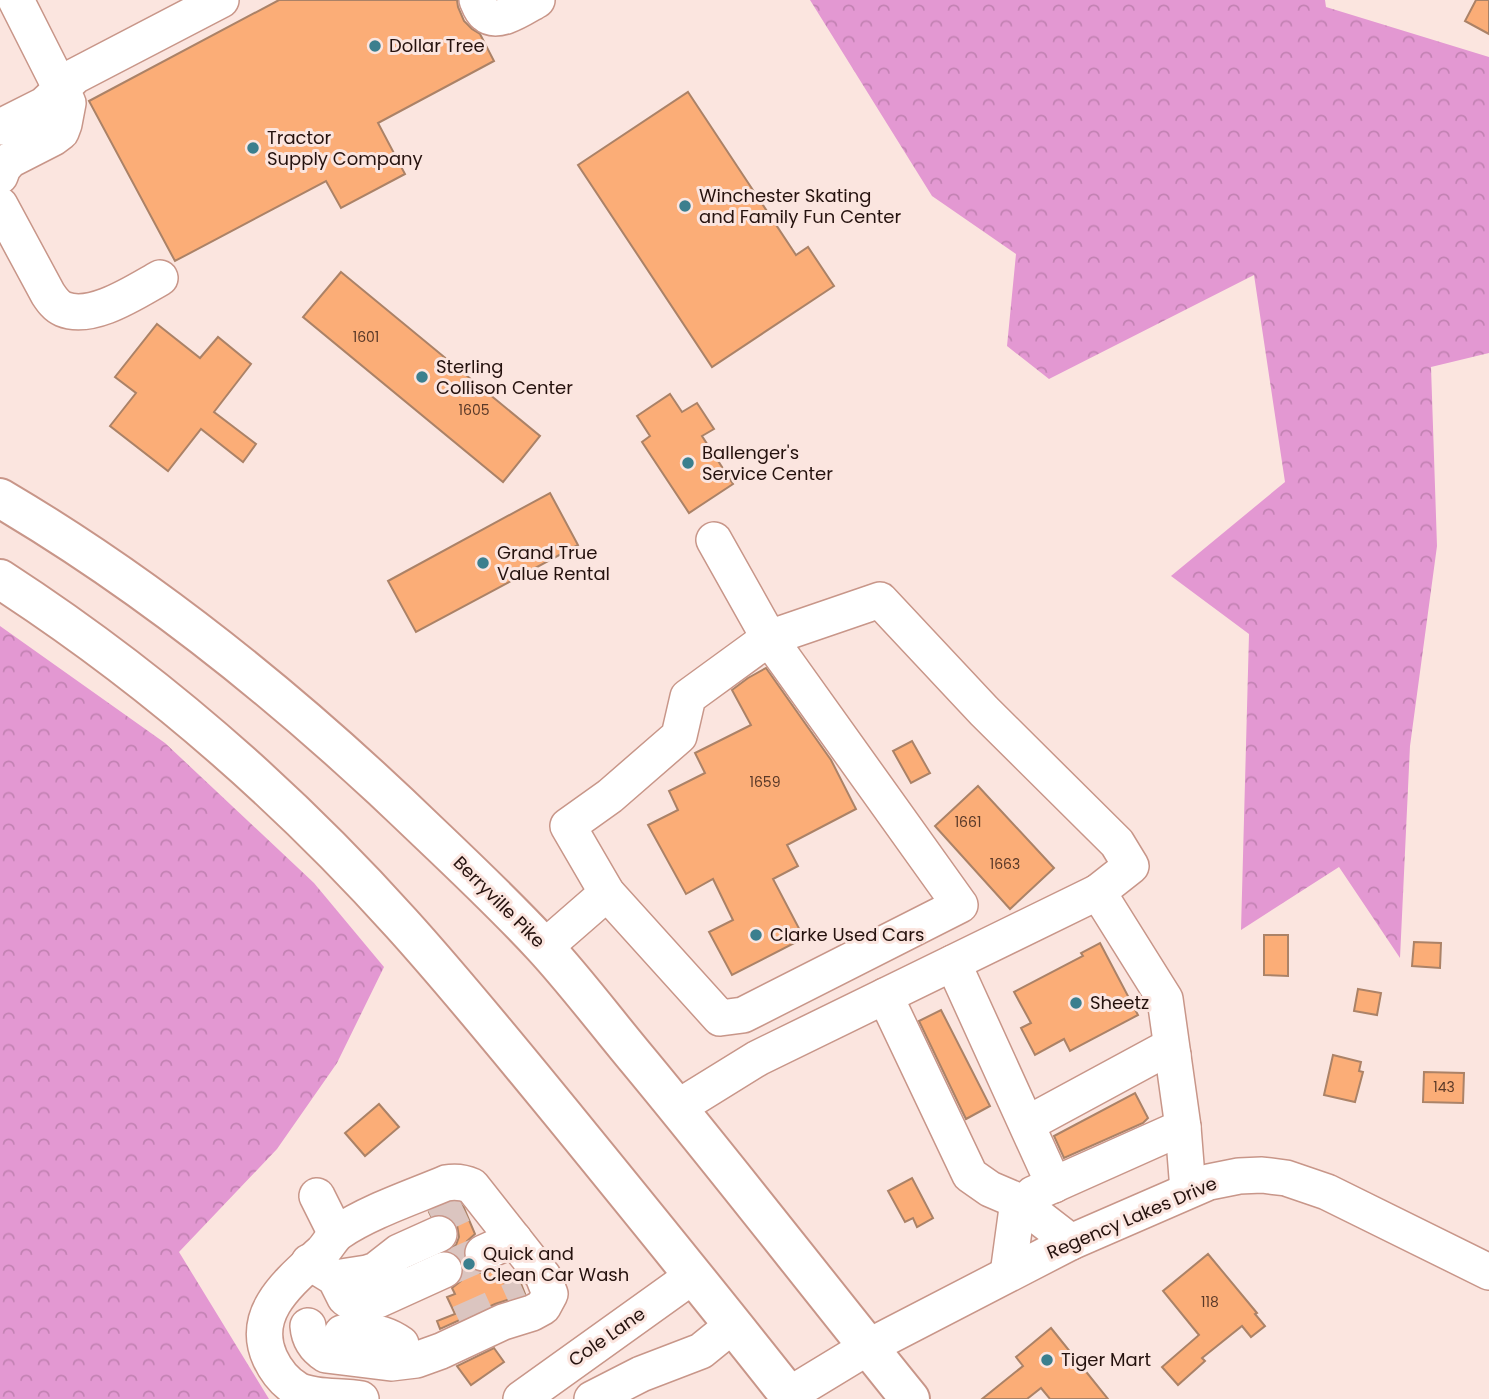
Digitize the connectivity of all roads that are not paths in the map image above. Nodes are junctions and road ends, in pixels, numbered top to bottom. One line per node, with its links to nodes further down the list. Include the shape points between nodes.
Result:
1 (16, 0): 5 (street)
2 (221, 0): 5 (street, via 75,76)
3 (477, 0): 4 (street, via 483,13 496,18)
4 (537, 0)
5 (61, 88): 6 (street, via 44,105); 7 (street, via 68,103 61,132 10,160)
6 (0, 127)
7 (0, 176)
8 (0, 205): 9 (street, via 48,294 65,310 103,308)
9 (160, 278)
10 (0, 498): 17 (highway, Berryville Pike, via 155,600 240,664 401,805)
11 (714, 540): 13 (street)
12 (0, 579): 33 (highway, via 183,712 316,834 463,994)
13 (769, 638): 14 (street, via 880,600 1117,843 1131,866); 15 (street, via 688,697 679,736 568,826); 16 (street)
14 (1098, 892): 18 (street); 20 (street, via 1166,999)
15 (607, 893): 16 (street, via 720,1017 743,1015); 17 (street)
16 (960, 905): 18 (street)
17 (545, 947): 21 (highway, Berryville Pike)
18 (963, 958): 19 (street); 22 (street)
19 (885, 996): 21 (street, via 758,1058); 27 (street, via 970,1175)
20 (1173, 1055): 22 (street, via 1160,1052); 23 (street)
21 (677, 1108): 39 (highway, Berryville Pike)
22 (1027, 1124): 24 (street)
23 (1183, 1127): 24 (street); 25 (street)
24 (1055, 1185): 27 (street)
25 (1188, 1190): 30 (street, Regency Lakes Drive); 32 (street, Regency Lakes Drive, via 1239,1176 1286,1178 1326,1192)
26 (317, 1196): 29 (street)
27 (1018, 1201): 30 (street); 34 (street)
28 (470, 1230): 29 (street, via 472,1186 455,1181); 31 (street, via 403,1269 362,1275); 31 (street, via 358,1307); 37 (street, via 543,1276 536,1289 550,1293 542,1307 402,1363 326,1355 312,1342)
29 (336, 1234): 31 (street)
30 (1071, 1242): 34 (street, Regency Lakes Drive)
31 (322, 1270): 35 (street, via 286,1285)
32 (1489, 1272)
33 (694, 1275): 36 (highway); 42 (street, Cole Lane)
34 (1008, 1275): 39 (street, Regency Lakes Drive)
35 (268, 1315): 37 (street); 41 (street, via 265,1348 287,1382 317,1396)
36 (733, 1325): 40 (highway); 43 (street, via 701,1351)
37 (309, 1326): 38 (street, via 342,1333 380,1333 401,1343)
38 (441, 1332)
39 (868, 1347): 40 (street, Regency Lakes Drive); 44 (highway, Berryville Pike)
40 (790, 1397)
41 (361, 1399)
42 (521, 1399)
43 (592, 1399)
44 (909, 1399)

